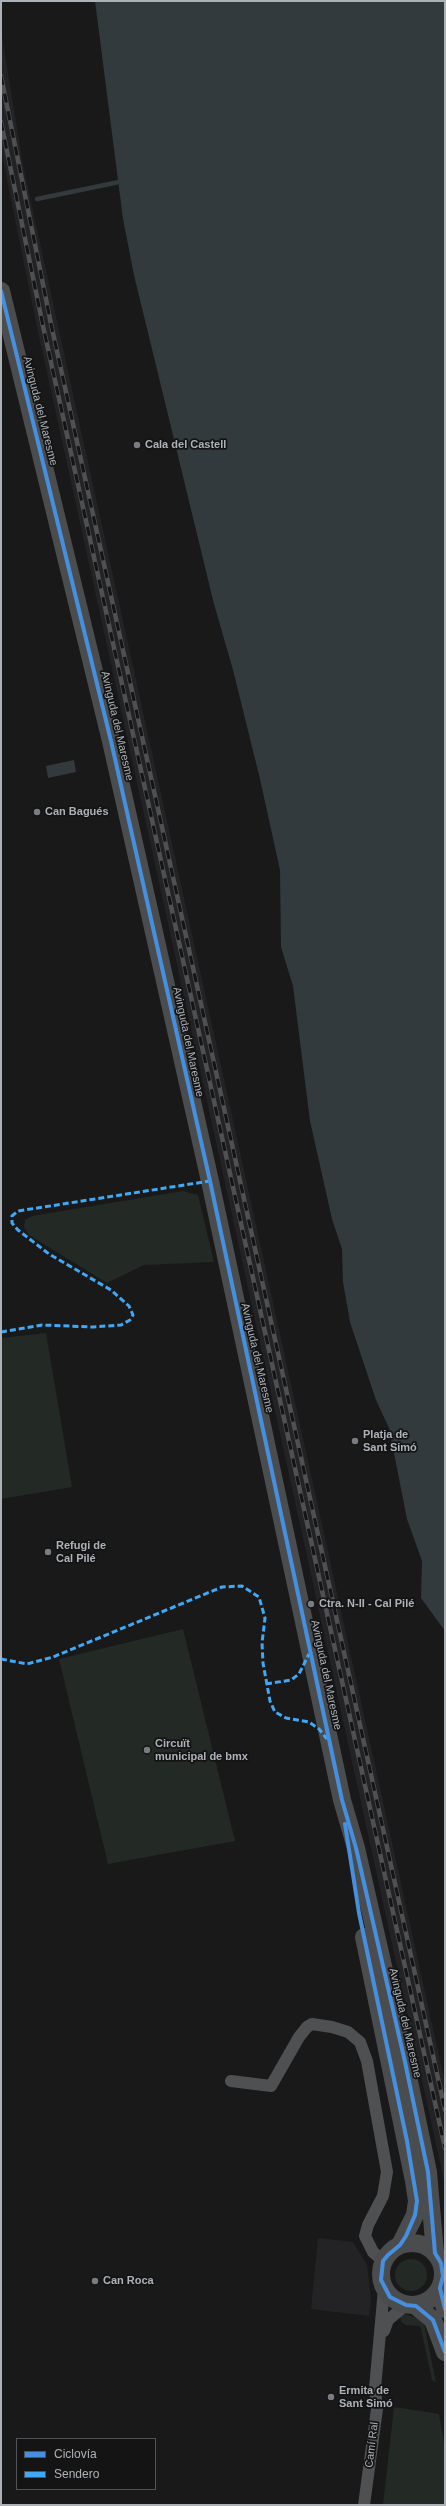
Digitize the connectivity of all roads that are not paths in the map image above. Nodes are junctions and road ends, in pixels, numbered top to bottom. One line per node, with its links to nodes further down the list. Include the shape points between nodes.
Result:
1 (1, 290): 2 (main road, Avinguda del Maresme, via 144,884)
2 (342, 1800): 4 (main road, Avinguda del Maresme, via 347,1847 417,2201 413,2220); 5 (main road, Avinguda del Maresme, via 356,1848 417,2118 428,2172)
3 (231, 2081): 6 (street, via 271,2086 299,2037 312,2024 348,2032 360,2042 367,2061 387,2172 383,2196 365,2236 373,2252)
4 (400, 2245): 5 (main road, via 419,2244); 6 (main road)
5 (435, 2253): 7 (main road, via 441,2264 443,2276)
6 (383, 2261): 8 (main road, via 381,2270)
7 (440, 2288): 9 (main road, via 427,2301); 10 (main road)
8 (384, 2289): 9 (main road, via 390,2297); 11 (street, Camí Ral)
9 (411, 2306): 11 (street, Camí Ral, via 388,2320); 12 (main road, via 433,2320)
10 (445, 2309)
11 (381, 2338): 13 (street, Camí Ral, via 375,2388 377,2410)
12 (445, 2352)
13 (364, 2505)

